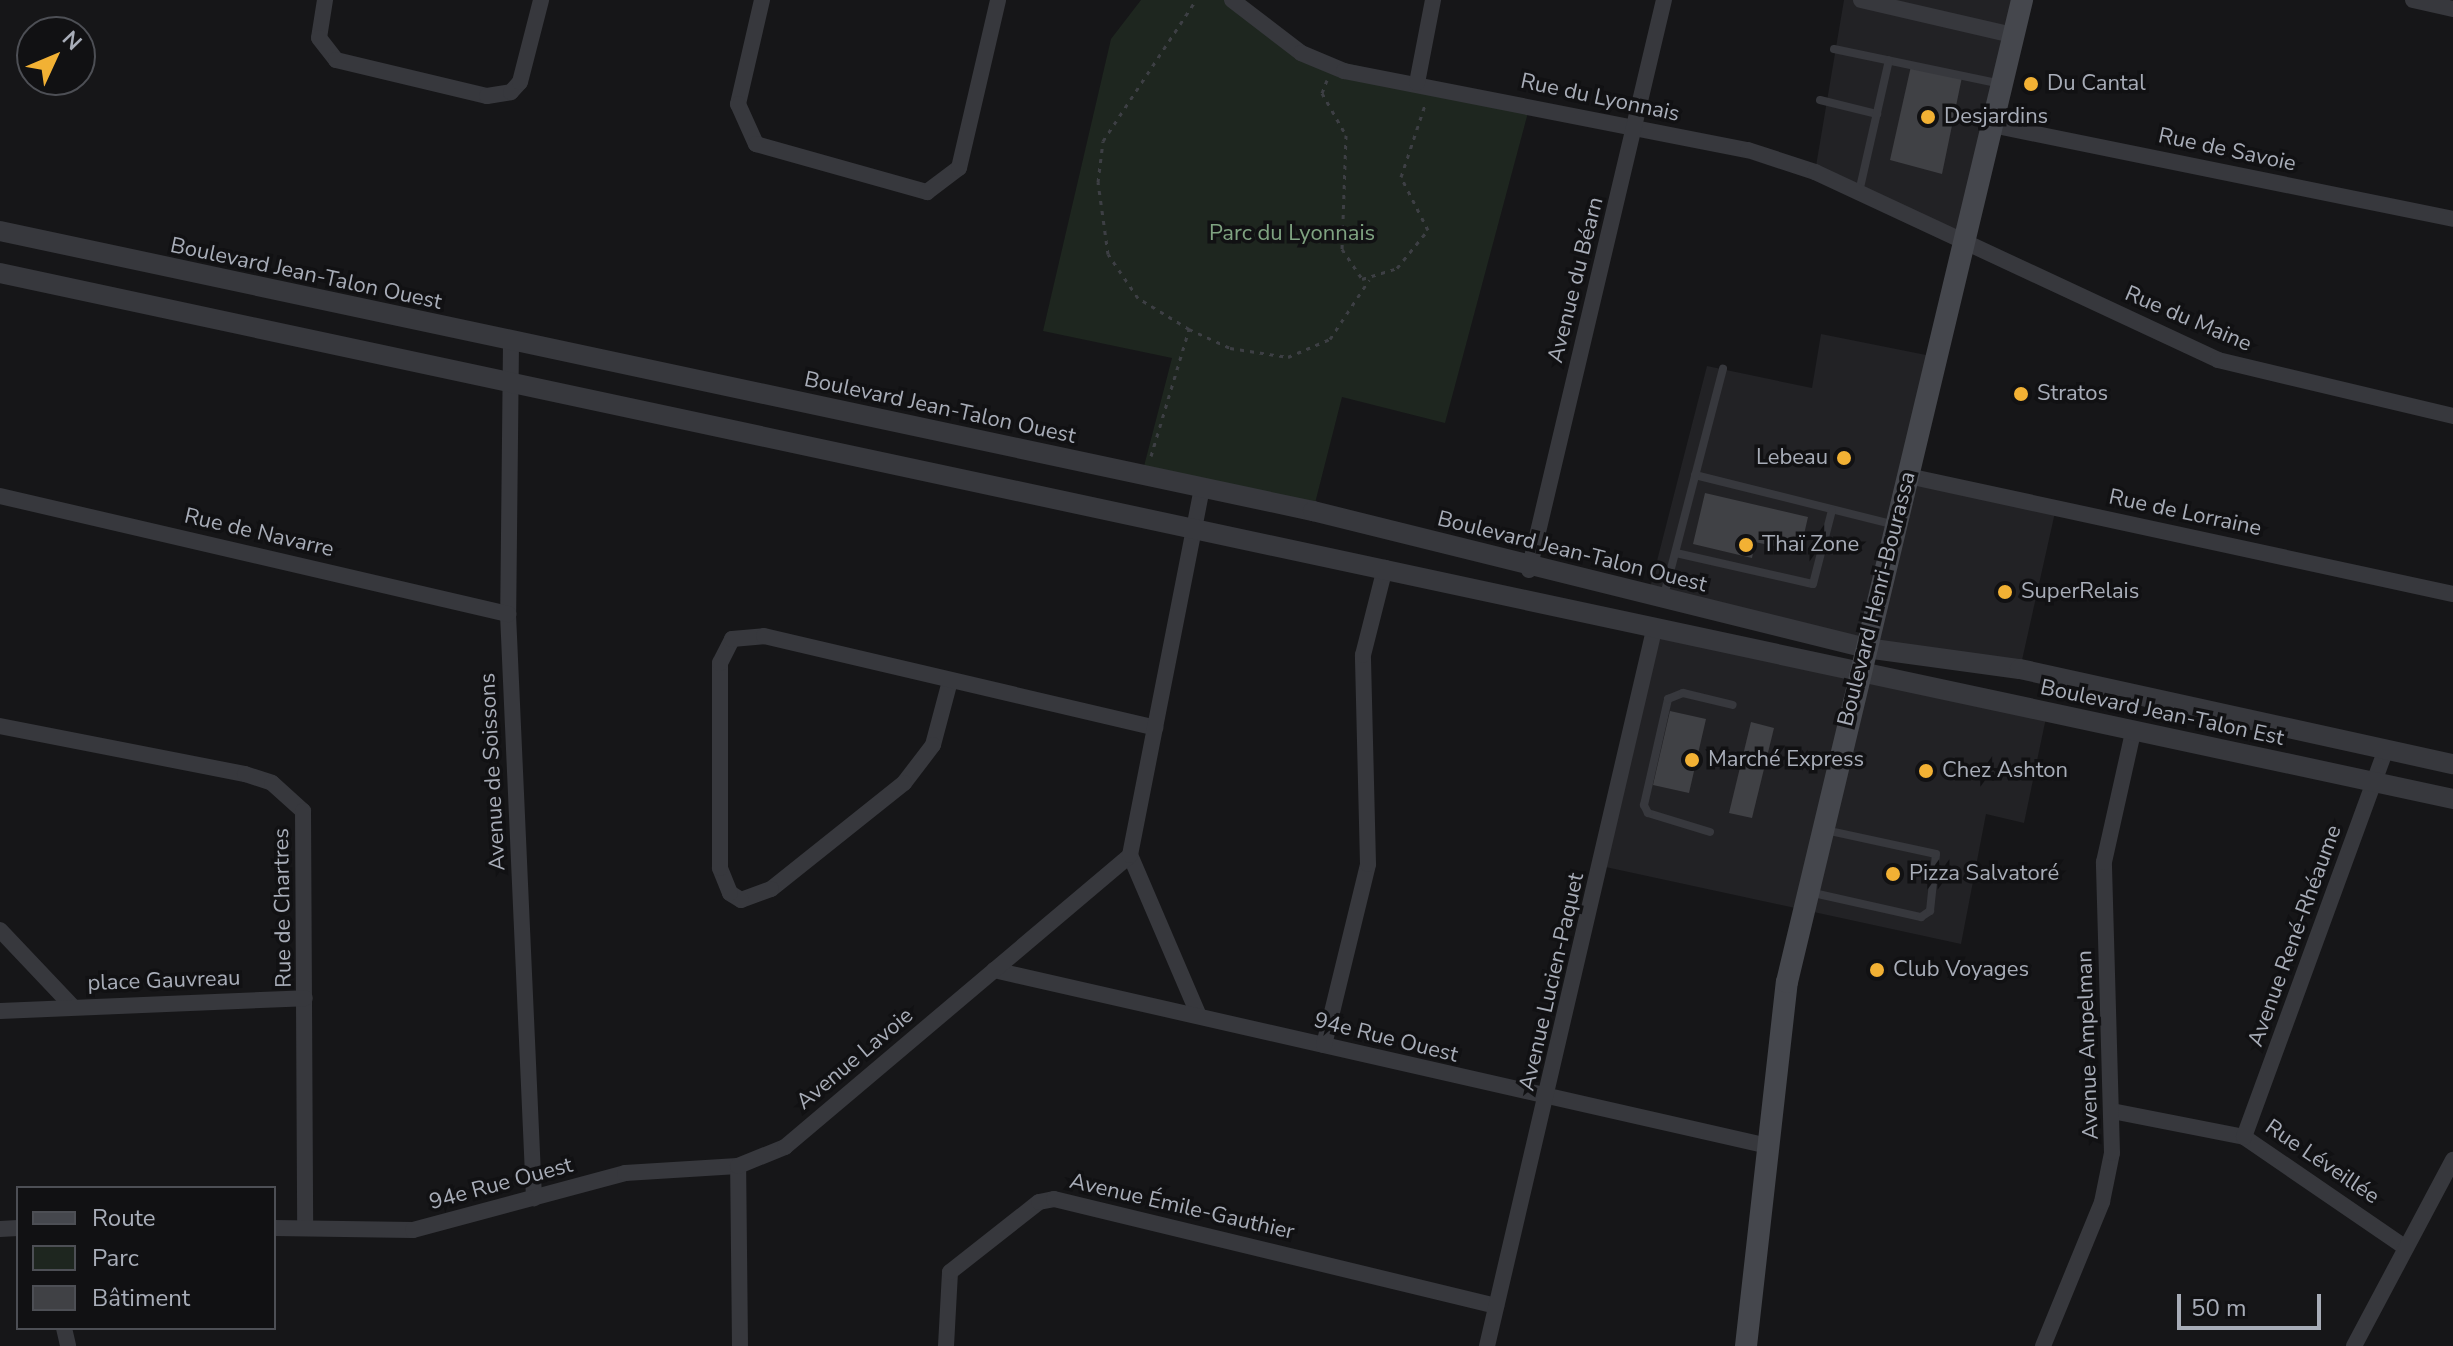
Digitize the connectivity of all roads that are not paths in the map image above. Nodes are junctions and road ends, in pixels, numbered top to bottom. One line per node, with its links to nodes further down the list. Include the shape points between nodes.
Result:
1 (325, 0): 2 (street, via 319,38 336,60 487,96 520,82)
2 (541, 0)
3 (762, 0): 4 (street, via 738,104 756,144 927,192 959,168)
4 (998, 0)
5 (1232, 0): 15 (street, Rue du Lyonnais, via 1301,53 1332,66)
6 (1433, 0): 15 (street)
7 (1664, 0): 20 (street, Avenue du Béarn)
8 (1861, 0): 12 (street)
9 (2022, 0): 12 (main road, Boulevard Henri-Bourassa)
10 (2413, 0): 11 (street)
11 (2453, 9)
12 (2013, 35): 16 (main road, Boulevard Henri-Bourassa)
13 (1834, 49): 14 (lane)
14 (1889, 60): 16 (lane); 18 (lane)
15 (1423, 84): 20 (street, Rue du Lyonnais)
16 (2001, 84): 19 (main road, Boulevard Henri-Bourassa)
17 (1820, 100): 18 (lane)
18 (1877, 114): 21 (lane)
19 (1992, 125): 22 (street, Rue de Savoie); 24 (main road, Boulevard Henri-Bourassa)
20 (1635, 129): 21 (street, Rue du Lyonnais, via 1748,150); 39 (street, Avenue du Béarn)
21 (1858, 192): 24 (street, Rue du Lyonnais)
22 (2453, 219)
23 (0, 231): 26 (street, Boulevard Jean-Talon Ouest)
24 (1964, 242): 29 (street, Rue du Maine, via 2218,360); 31 (main road, Boulevard Henri-Bourassa)
25 (0, 273): 28 (street)
26 (511, 343): 28 (street, Avenue de Soissons); 32 (street, Boulevard Jean-Talon Ouest)
27 (1723, 369): 30 (lane)
28 (512, 382): 36 (street); 42 (street, Avenue de Soissons)
29 (2453, 416)
30 (1695, 475): 34 (lane); 37 (lane)
31 (1908, 476): 35 (main road, Boulevard Henri-Bourassa); 40 (street, Rue de Lorraine)
32 (1202, 487): 36 (street); 39 (street, Boulevard Jean-Talon Ouest)
33 (0, 496): 42 (street, Rue de Navarre)
34 (1832, 510): 35 (lane); 37 (lane, via 1813,584)
35 (1895, 525): 44 (main road, Boulevard Henri-Bourassa)
36 (1194, 528): 38 (street); 49 (street)
37 (1676, 553): 41 (lane)
38 (1385, 568): 43 (street); 65 (street, via 1363,655 1368,864)
39 (1529, 570): 41 (street, Boulevard Jean-Talon Ouest)
40 (2453, 594)
41 (1663, 599): 44 (street, Boulevard Jean-Talon Ouest)
42 (508, 614): 72 (street, Avenue de Soissons)
43 (1655, 626): 45 (street); 66 (street, Avenue Lucien-Paquet)
44 (1866, 648): 45 (main road, Boulevard Henri-Bourassa); 51 (street, Boulevard Jean-Talon Est, via 2020,669)
45 (1861, 671): 50 (street, Boulevard Jean-Talon Est); 55 (main road, Boulevard Henri-Bourassa)
46 (950, 681): 46 (street, via 764,636 732,639 720,663 720,868 730,893 741,900 771,889 904,783 933,745); 49 (street)
47 (1733, 705): 56 (lane, via 1683,693 1668,699 1644,805 1648,813)
48 (0, 726): 61 (street, Rue de Chartres, via 245,774 289,794 303,811 306,835)
49 (1155, 728): 57 (street)
50 (2133, 732): 53 (street, Boulevard Jean-Talon Est); 67 (street, Avenue Ampelman, via 2104,862)
51 (2386, 749): 52 (street, Boulevard Jean-Talon Est); 53 (street, Avenue René-Rhéaume)
52 (2453, 764)
53 (2375, 782): 54 (street, Boulevard Jean-Talon Est); 68 (street, Avenue René-Rhéaume)
54 (2453, 799)
55 (1822, 829): 58 (main road, Boulevard Henri-Bourassa); 58 (lane, via 1936,854 1930,911 1921,917)
56 (1710, 832)
57 (1130, 855): 60 (street, Avenue Lavoie); 64 (street)
58 (1808, 891): 69 (main road, Boulevard Henri-Bourassa, via 1787,982)
59 (0, 930): 62 (street, place Gauvreau)
60 (994, 970): 64 (street, 94e Rue Ouest); 71 (street, Avenue Lavoie, via 785,1147)
61 (305, 998): 62 (street, place Gauvreau); 74 (street, Rue de Chartres)
62 (72, 1006): 63 (street, place Gauvreau)
63 (0, 1011)
64 (1199, 1016): 65 (street, 94e Rue Ouest)
65 (1324, 1045): 66 (street, 94e Rue Ouest)
66 (1547, 1102): 69 (street, 94e Rue Ouest); 76 (street, Avenue Lucien-Paquet)
67 (2112, 1111): 68 (street, Rue Léveillée); 81 (street, Avenue Ampelman, via 2102,1202)
68 (2244, 1137): 75 (street, Rue Léveillée)
69 (1768, 1146): 80 (main road, Boulevard Henri-Bourassa)
70 (2453, 1160): 75 (street)
71 (738, 1166): 72 (street, 94e Rue Ouest, via 625,1173); 77 (street)
72 (534, 1198): 74 (street, 94e Rue Ouest, via 413,1230)
73 (276, 1228): 74 (street, 94e Rue Ouest)
74 (305, 1228)
75 (2406, 1248): 82 (street)
76 (1496, 1306): 78 (street, Avenue Émile-Gauthier, via 1054,1199 1039,1202 950,1272); 79 (street, Avenue Lucien-Paquet)
77 (740, 1346)
78 (946, 1346)
79 (1487, 1346)
80 (1746, 1346)
81 (2043, 1346)
82 (2354, 1346)

